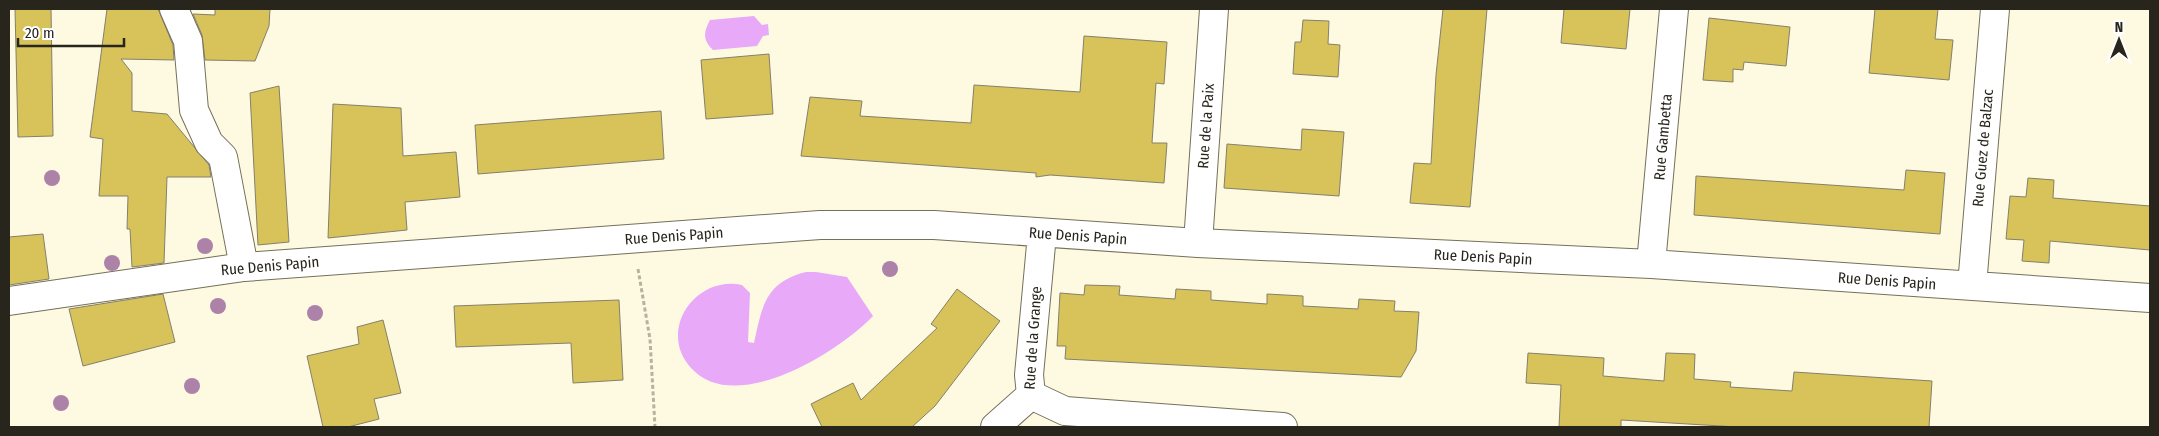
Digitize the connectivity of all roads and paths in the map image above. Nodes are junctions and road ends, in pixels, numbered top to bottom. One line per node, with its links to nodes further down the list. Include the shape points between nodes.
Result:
1 (174, 9): 9 (street, via 188,41 194,110 210,143 223,157)
2 (1214, 9): 7 (street, Rue de la Paix)
3 (1674, 9): 8 (street, Rue Gambetta)
4 (1995, 9): 10 (street, Rue Guez de Balzac)
5 (1042, 234): 6 (street, Rue Denis Papin, via 934,225 820,225); 7 (street, Rue Denis Papin); 13 (street, Rue de la Grange, via 1028,374)
6 (633, 238): 9 (street, Rue Denis Papin); 14 (path, via 650,339)
7 (1198, 243): 8 (street, Rue Denis Papin)
8 (1651, 264): 10 (street, Rue Denis Papin)
9 (244, 267): 12 (street, Rue Denis Papin)
10 (1972, 286): 11 (street, Rue Denis Papin)
11 (2150, 298)
12 (9, 301)
13 (1031, 395): 15 (street, Rue de la Grange); 16 (street, via 1065,411)
14 (655, 427)
15 (995, 427)
16 (1283, 427)

